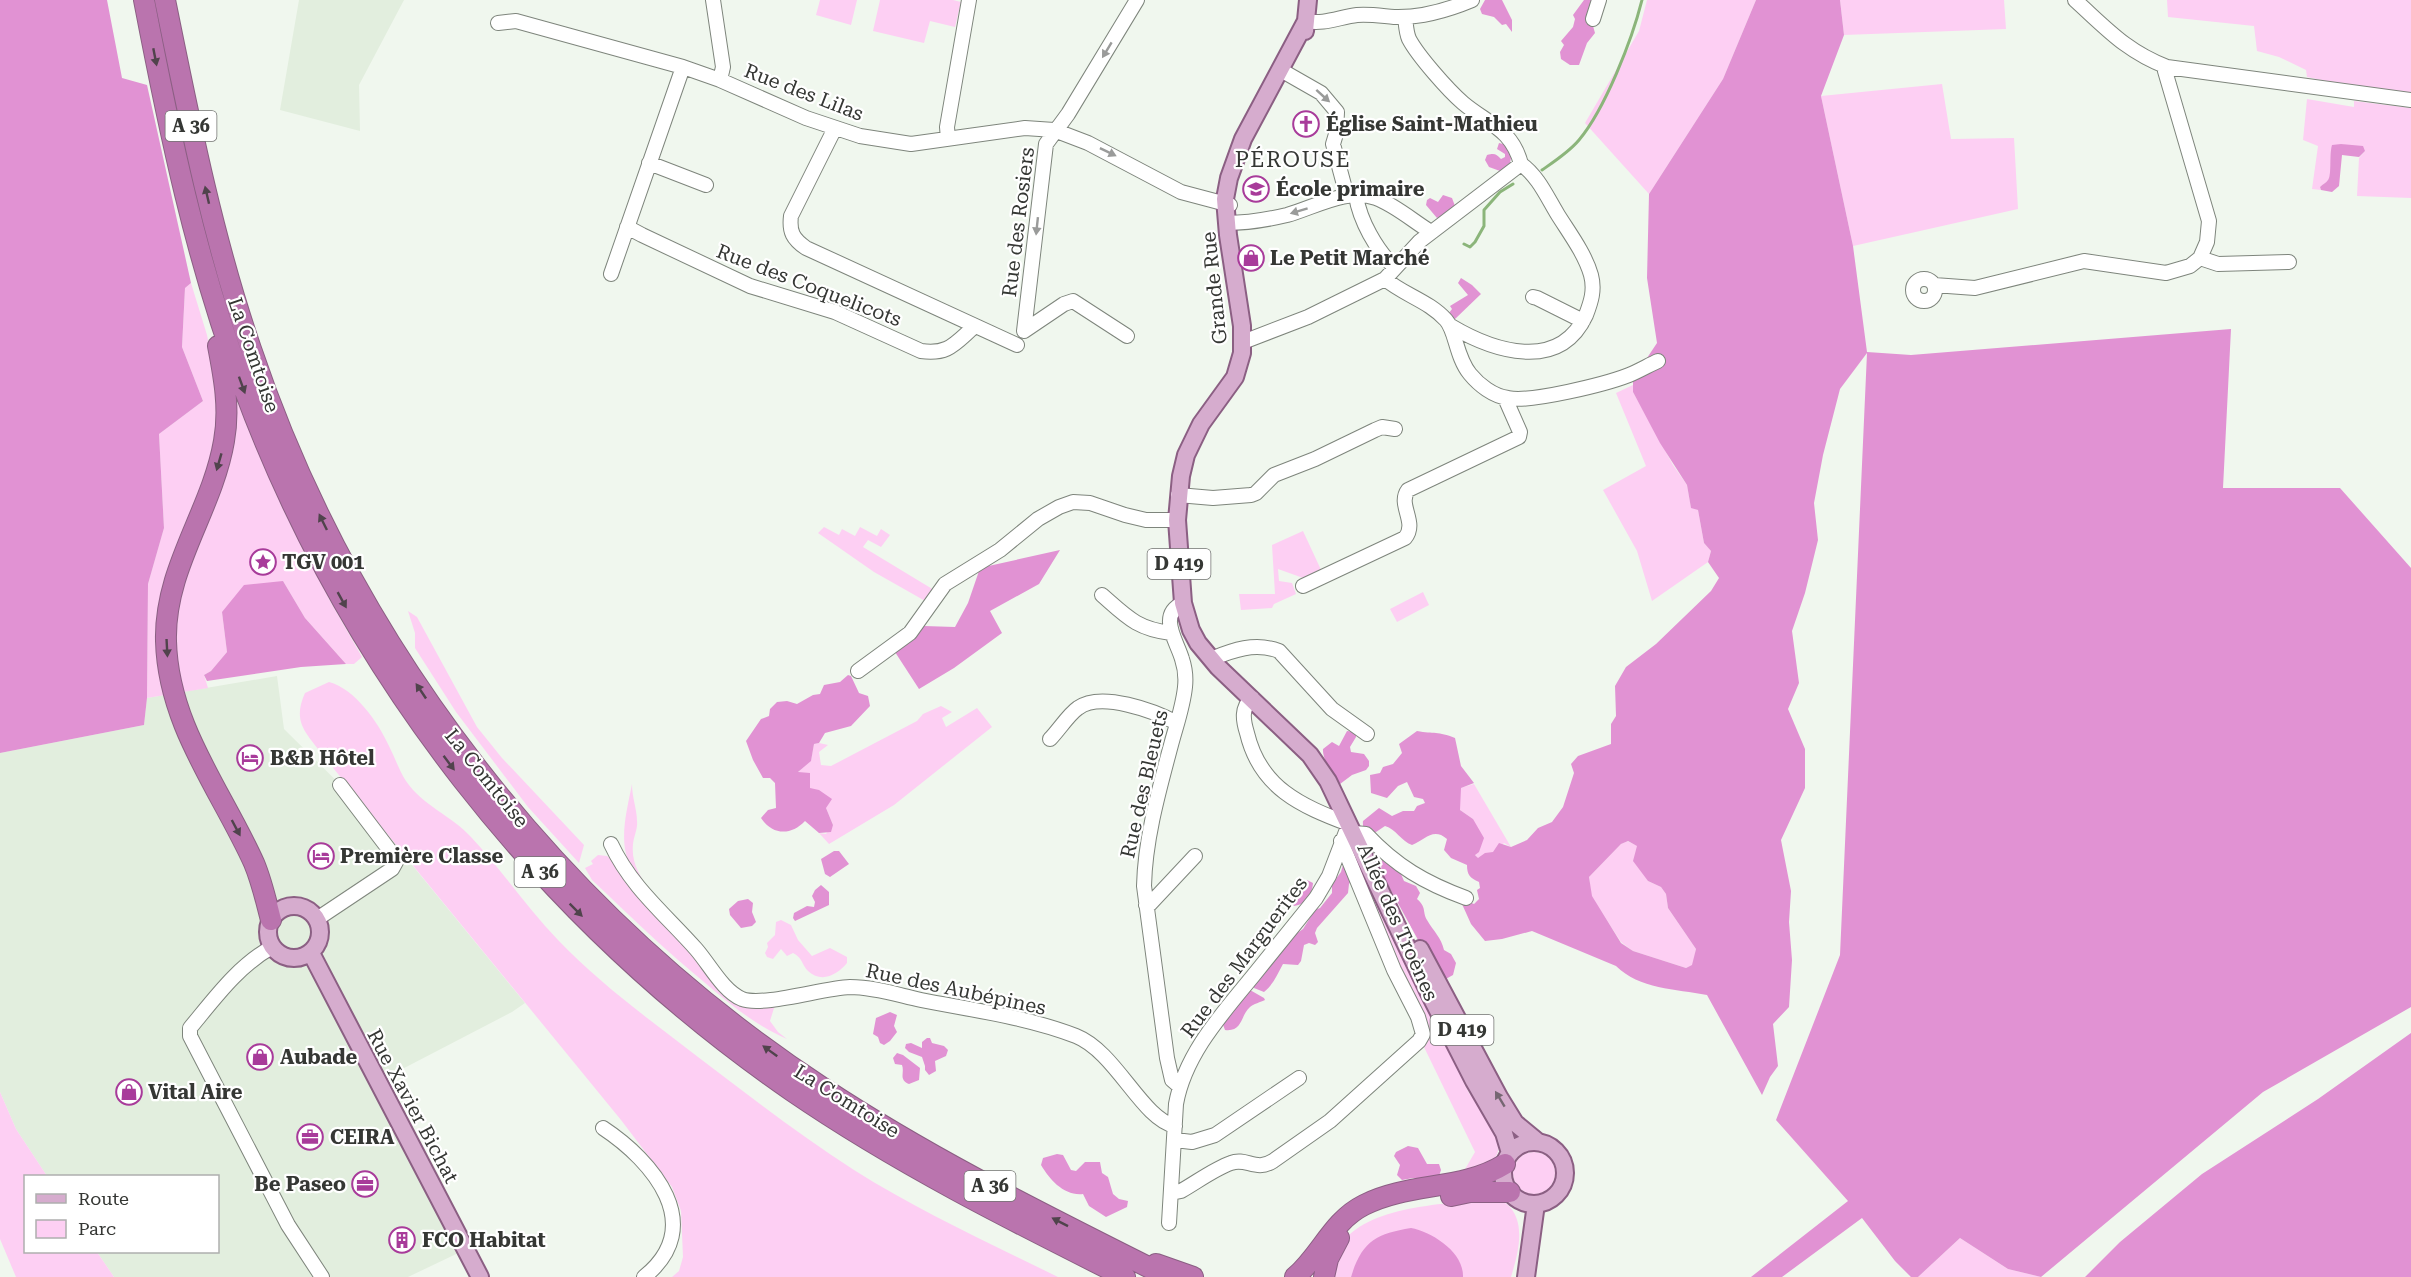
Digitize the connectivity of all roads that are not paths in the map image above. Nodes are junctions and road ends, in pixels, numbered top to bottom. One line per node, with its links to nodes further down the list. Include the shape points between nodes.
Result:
1 (144, 0): 29 (highway, La Comtoise / A 36, one-way to 29)
2 (165, 0): 79 (highway, La Comtoise / A 36, one-way to 2, via 920,1148 823,1088 745,1033 657,961 576,883 467,755 423,695 355,583 278,423 250,348 214,225)
3 (713, 0): 17 (street, via 723,67)
4 (969, 0): 21 (street)
5 (1137, 0): 20 (street, Rue des Rosiers, one-way to 20, via 1068,114)
6 (1308, 0): 12 (main road, Grande Rue / D 419)
7 (1472, 0): 10 (street, via 1442,11)
8 (1599, 0): 11 (street)
9 (2075, 0): 15 (street, via 2128,48)
10 (1405, 17): 12 (street, via 1368,15); 23 (street, via 1409,38 1439,77 1461,101 1511,139)
11 (1593, 19)
12 (1306, 21): 16 (main road, via 1305,34); 26 (main road, Grande Rue / D 419, via 1243,139 1229,178)
13 (498, 23): 14 (street, Rue des Lilas, via 516,21)
14 (683, 67): 17 (street, Rue des Lilas); 22 (street)
15 (2167, 67): 18 (street); 30 (street, via 2209,221 2207,242)
16 (1286, 73): 25 (street, one-way to 25, via 1311,86 1337,112 1334,148); 26 (main road, via 1250,144)
17 (720, 80): 19 (street, Rue des Lilas)
18 (2411, 100)
19 (835, 128): 21 (street, Rue des Lilas, via 911,144); 38 (street, via 791,216 794,239)
20 (1054, 130): 21 (street, Rue des Lilas, via 1025,128); 26 (street, Rue des Lilas, one-way to 26, via 1126,161 1181,192); 40 (street, Rue des Rosiers, one-way to 40, via 1046,144 1024,332 1073,301)
21 (948, 139)
22 (650, 163): 24 (street); 27 (street)
23 (1521, 164): 28 (street); 37 (street, via 1540,184 1591,275 1592,301)
24 (706, 185)
25 (1351, 196): 26 (street, Rue des Lilas, one-way to 26, via 1255,222); 28 (street, via 1378,199); 32 (street)
26 (1228, 210): 41 (main road, Grande Rue / D 419)
27 (627, 226): 33 (street); 38 (street, Rue des Coquelicots, via 750,286 835,312 921,351 947,351)
28 (1431, 232): 32 (street)
29 (199, 249): 66 (highway, one-way to 66, via 223,373 226,431 218,468 172,585 166,626 167,654 171,687 182,722 254,863); 83 (highway, La Comtoise / A 36, one-way to 83, via 257,423 327,573 429,735 530,861 659,988 792,1091 924,1172)
30 (2200, 258): 31 (street, via 2218,264); 35 (street, via 2190,266 2166,273 2084,261 1976,288)
31 (2289, 262)
32 (1394, 267): 34 (street)
33 (611, 274)
34 (1385, 279): 39 (street, via 1425,302); 41 (street, via 1278,330)
35 (1934, 285)
36 (1533, 297): 37 (street)
37 (1583, 321): 39 (street, via 1565,341 1546,349 1522,352 1489,346)
38 (975, 326): 42 (street)
39 (1451, 326): 44 (street, via 1468,372 1481,386)
40 (1127, 336)
41 (1243, 342): 46 (main road, Grande Rue / D 419, via 1235,377 1201,424 1186,455)
42 (1017, 345)
43 (1658, 361): 44 (street, via 1629,375 1563,392)
44 (1505, 398): 48 (street, via 1519,437 1408,490 1404,500 1410,529 1405,538)
45 (1395, 429): 46 (street, via 1382,427 1282,472 1251,495)
46 (1178, 495): 47 (main road, Grande Rue / D 419)
47 (1177, 520): 50 (main road, Grande Rue / D 419); 53 (street, via 1146,520 1080,501 1059,507 1000,550 952,578 910,633)
48 (1303, 586)
49 (1102, 595): 51 (street, via 1144,628)
50 (1183, 603): 51 (street, via 1170,614); 52 (main road, Grande Rue / D 419, via 1191,630)
51 (1171, 633): 55 (street, Rue des Bleuets, via 1182,659 1186,683)
52 (1211, 659): 54 (main road, Grande Rue / D 419); 56 (street, via 1243,648 1267,646 1279,651 1332,709)
53 (858, 671)
54 (1252, 698): 59 (main road, Grande Rue / D 419, via 1310,755 1328,781); 59 (street, via 1244,708 1244,722 1251,749 1264,773 1294,798)
55 (1177, 723): 57 (street, via 1147,709 1095,700 1077,708); 63 (street, Rue des Bleuets, via 1145,860)
56 (1367, 734)
57 (1050, 739)
58 (340, 785): 65 (street, via 398,860 392,869)
59 (1348, 832): 62 (street, via 1366,834 1386,855 1420,879); 64 (main road, Grande Rue / D 419); 70 (street, Rue des Marguerites, via 1316,898 1212,1028); 76 (street, Allée des Troènes, via 1394,970 1418,1017 1422,1034 1419,1041 1340,1112 1268,1165 1232,1162)
60 (611, 844): 72 (street, Rue des Aubépines, via 627,874 730,990 747,1000 836,988 869,989 1038,1024 1079,1037 1101,1053)
61 (1195, 856): 63 (street)
62 (1466, 898)
63 (1146, 905): 70 (street, Rue des Bleuets, via 1167,1058 1172,1080)
64 (1395, 912): 73 (main road, D 419, one-way to 64, via 1515,1123); 74 (main road, D 419, via 1430,993 1504,1133)
65 (317, 919): 66 (main road, via 303,907 294,906); 68 (main road, via 320,937)
66 (271, 920): 67 (main road, via 268,933)
67 (272, 946): 68 (main road, via 286,957 303,958); 80 (street, via 244,966 190,1028 190,1036 288,1226)
68 (311, 953): 81 (main road, Rue Xavier Bichat)
69 (1299, 1078): 72 (street, via 1215,1135 1192,1142)
70 (1179, 1086): 72 (street, Rue des Marguerites)
71 (603, 1128): 82 (street, via 626,1143 671,1203 672,1240 657,1266)
72 (1175, 1133): 76 (street, Rue des Marguerites)
73 (1538, 1142): 74 (main road, via 1526,1143); 77 (main road, via 1560,1155 1565,1174 1554,1197)
74 (1508, 1159): 75 (main road, via 1504,1178); 86 (highway, via 1476,1178 1386,1196 1363,1205 1335,1228)
75 (1510, 1192): 77 (main road, via 1522,1201); 87 (highway, via 1470,1192 1371,1213 1339,1238)
76 (1171, 1193): 78 (street, Rue des Marguerites)
77 (1536, 1204): 88 (main road)
78 (1169, 1223)
79 (1113, 1249): 84 (highway, La Comtoise / A 36); 85 (highway)
80 (322, 1277)
81 (480, 1277)
82 (644, 1277)
83 (1125, 1277)
84 (1168, 1277)
85 (1193, 1277)
86 (1295, 1277)
87 (1324, 1277)
88 (1526, 1277)

